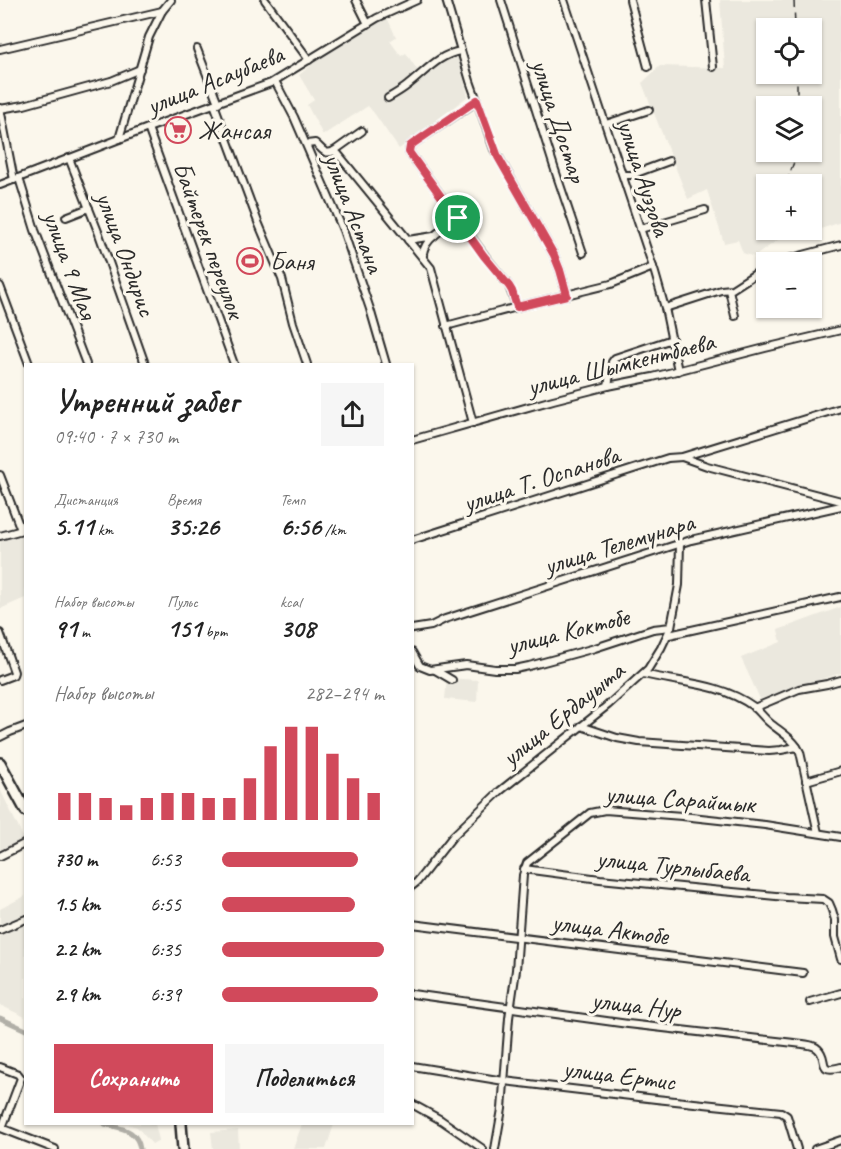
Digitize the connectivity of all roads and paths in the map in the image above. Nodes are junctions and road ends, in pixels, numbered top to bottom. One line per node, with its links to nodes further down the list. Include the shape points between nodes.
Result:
1 (171, 0): 10 (street, улица Асаубаева)
2 (264, 0): 15 (street)
3 (356, 0): 11 (street)
4 (417, 0): 11 (street, улица Асаубаева)
5 (446, 0): 14 (street)
6 (501, 0): 45 (street, улица Достар)
7 (564, 0): 25 (street, улица Ауэзова)
8 (630, 0): 16 (street)
9 (706, 0): 17 (street)
10 (162, 11): 12 (street); 18 (street, улица Асаубаева)
11 (368, 24): 15 (street, улица Асаубаева)
12 (0, 49)
13 (197, 49): 22 (street)
14 (461, 51): 20 (street, via 436,60); 21 (street)
15 (309, 60): 19 (street, улица Асаубаева)
16 (648, 67)
17 (713, 67)
18 (140, 69): 23 (street, via 111,81); 28 (street, улица Асаубаева)
19 (275, 81): 22 (street, улица Асаубаева); 29 (street, улица Астана)
20 (388, 98)
21 (477, 100): 39 (street, via 410,146 409,152); 51 (street, via 494,149 554,255)
22 (216, 103): 26 (street, улица Асаубаева); 62 (street, via 282,279)
23 (0, 109): 34 (street, улица 9 Мая)
24 (649, 110): 25 (street)
25 (606, 124): 33 (street, улица Ауэзова)
26 (148, 128): 28 (street, улица Асаубаева); 61 (street, Байтерек переулок)
27 (362, 131): 30 (street)
28 (119, 139): 31 (street, улица Асаубаева)
29 (307, 144): 30 (street, via 315,143 327,153); 63 (street, улица Астана, via 343,230)
30 (334, 151): 42 (street)
31 (69, 158): 34 (street, улица Асаубаева); 36 (street, улица Ондирис)
32 (669, 161): 33 (street)
33 (623, 175): 40 (street, улица Ауэзова)
34 (16, 179): 35 (street, улица Асаубаева); 59 (street, улица 9 Мая)
35 (0, 185)
36 (89, 208): 38 (street); 60 (street, улица Ондирис)
37 (705, 210): 40 (street)
38 (66, 217)
39 (458, 218): 41 (street); 52 (street, via 509,286)
40 (640, 229): 47 (street, улица Ауэзова)
41 (434, 236): 42 (street); 46 (street, via 423,249)
42 (408, 240): 46 (street)
43 (841, 245): 44 (street)
44 (815, 252)
45 (583, 253)
46 (423, 259): 55 (street, via 432,268)
47 (653, 267): 51 (street, via 611,284); 53 (street, улица Ауэзова)
48 (756, 273): 50 (street)
49 (0, 286): 58 (street)
50 (729, 291): 53 (street, via 721,290); 54 (street)
51 (567, 295): 52 (street)
52 (517, 307): 55 (street)
53 (665, 308): 57 (street, улица Ауэзова)
54 (735, 316)
55 (446, 326): 67 (street)
56 (841, 330): 64 (street, улица Шымкентбаева)
57 (672, 339): 64 (street, улица Ауэзова); 65 (street, via 615,358)
58 (29, 363)
59 (86, 363)
60 (145, 363)
61 (234, 363)
62 (307, 363)
63 (386, 363)
64 (678, 371): 65 (street, улица Шымкентбаева)
65 (608, 386): 67 (street, улица Шымкентбаева)
66 (841, 408): 69 (street, улица Т. Оспанова)
67 (473, 423): 68 (street, улица Шымкентбаева)
68 (414, 439)
69 (682, 457): 71 (street); 75 (street, улица Т. Оспанова, via 668,458)
70 (0, 475): 73 (street)
71 (841, 501)
72 (841, 506): 76 (street, улица Телемунара)
73 (23, 529): 74 (street)
74 (0, 536)
75 (414, 539)
76 (680, 543): 78 (street, улица Ердауыта, via 679,585); 79 (street, улица Телемунара)
77 (840, 597): 81 (street, улица Коктобе)
78 (671, 627): 81 (street, улица Ердауыта); 83 (street, улица Коктобе, via 529,666)
79 (414, 629)
80 (0, 633): 85 (street, via 14,672)
81 (669, 635): 84 (street, улица Ердауыта)
82 (414, 656): 83 (street, via 420,666)
83 (435, 670): 86 (street)
84 (643, 674): 88 (street, via 723,690); 89 (street, улица Ердауыта)
85 (0, 680)
86 (452, 680)
87 (841, 680): 88 (street, via 799,689)
88 (754, 708): 92 (street)
89 (582, 726): 92 (street, via 639,742 769,751); 103 (street, улица Ердауыта, via 481,809)
90 (24, 727): 91 (street)
91 (0, 737)
92 (797, 747): 96 (street)
93 (0, 763): 95 (highway)
94 (841, 771): 96 (street)
95 (4, 779): 97 (highway)
96 (806, 781): 98 (street)
97 (24, 809)
98 (818, 833): 99 (street, улица Сарайшык); 102 (street, улица Сарайшык, via 605,810 590,813)
99 (841, 837)
100 (24, 844): 101 (street)
101 (0, 856)
102 (524, 869): 105 (street, улица Турлыбаева, via 823,899); 108 (street)
103 (414, 884)
104 (24, 920): 107 (street)
105 (838, 920): 109 (street, via 835,937)
106 (414, 924): 108 (street, улица Актобе)
107 (0, 930)
108 (518, 937): 110 (street, улица Актобе); 114 (street)
109 (841, 959)
110 (803, 973)
111 (841, 993): 113 (street)
112 (414, 994): 114 (street, улица Нур)
113 (810, 1002)
114 (510, 1009): 117 (street, улица Нур, via 813,1046 819,1049 828,1069); 118 (street)
115 (414, 1066): 118 (street, улица Ертис)
116 (0, 1067): 121 (street, via 21,1078)
117 (841, 1067)
118 (504, 1081): 126 (street); 127 (street, улица Ертис, via 781,1112 787,1116)
119 (414, 1105): 125 (street)
120 (181, 1125): 124 (highway)
121 (1, 1128): 123 (street)
122 (841, 1140): 128 (street)
123 (55, 1149)
124 (183, 1149)
125 (483, 1149)
126 (495, 1149)
127 (797, 1149)
128 (815, 1149)

